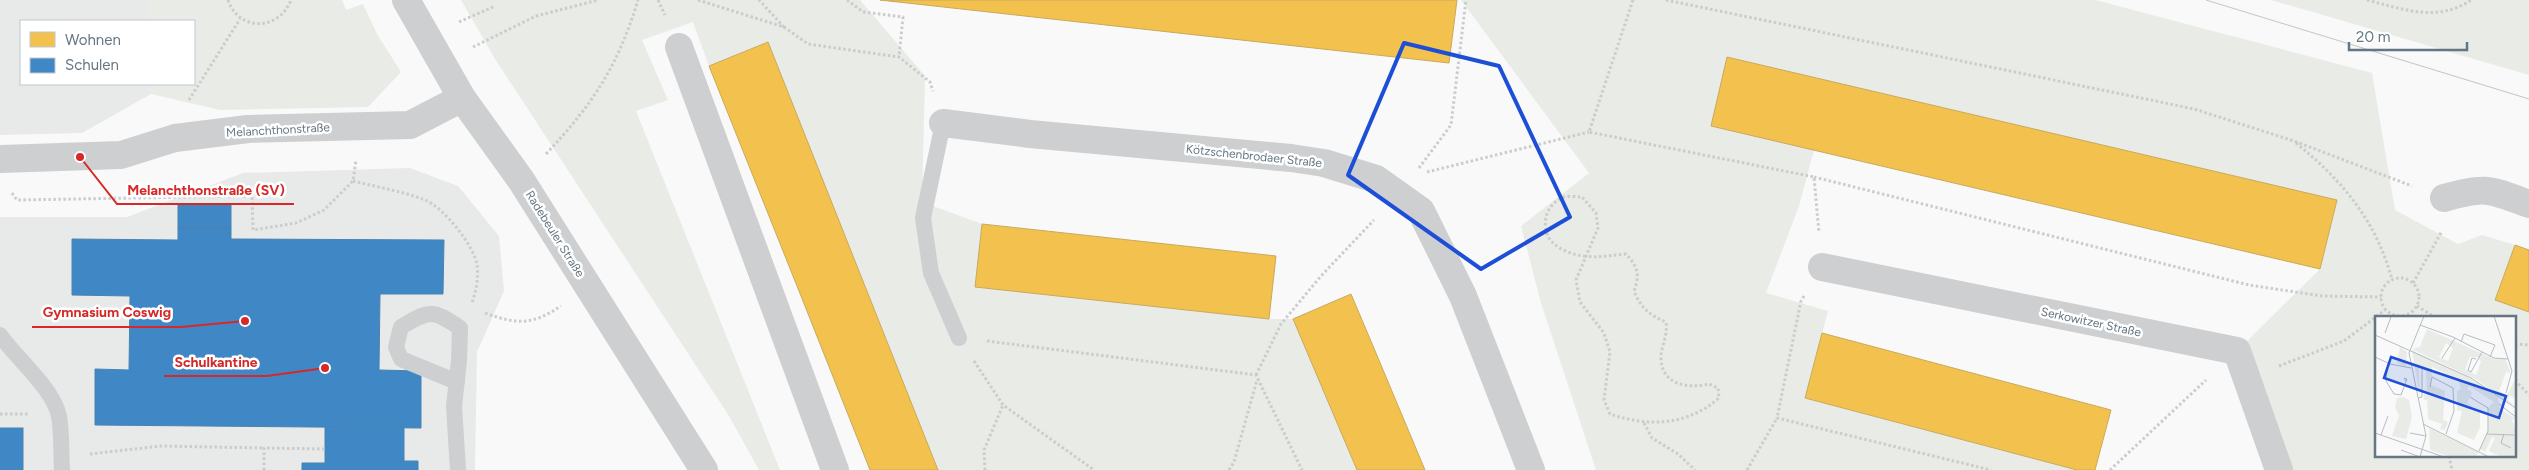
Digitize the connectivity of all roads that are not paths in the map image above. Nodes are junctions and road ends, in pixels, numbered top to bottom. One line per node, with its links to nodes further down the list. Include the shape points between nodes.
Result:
1 (406, 0): 3 (street, Radebeuler Straße)
2 (679, 47): 15 (street)
3 (462, 98): 5 (street, Melanchthonstraße, via 410,125 248,128 175,138 121,155); 14 (street, Radebeuler Straße, via 521,180)
4 (943, 123): 10 (lane, via 923,218 931,273); 16 (street, Kötzschenbrodaer Straße, via 1291,158 1324,163 1376,179 1421,211 1463,296)
5 (0, 159)
6 (2444, 198): 7 (street, via 2490,190)
7 (2529, 204)
8 (1822, 267): 17 (street, Serkowitzer Straße, via 2241,364)
9 (0, 334): 12 (lane, via 46,390 58,414)
10 (959, 338)
11 (457, 382): 11 (lane, via 460,328 441,315 423,314 401,327 396,347 401,359); 13 (lane, via 454,406)
12 (62, 470)
13 (458, 470)
14 (704, 470)
15 (835, 470)
16 (1531, 470)
17 (2279, 470)

